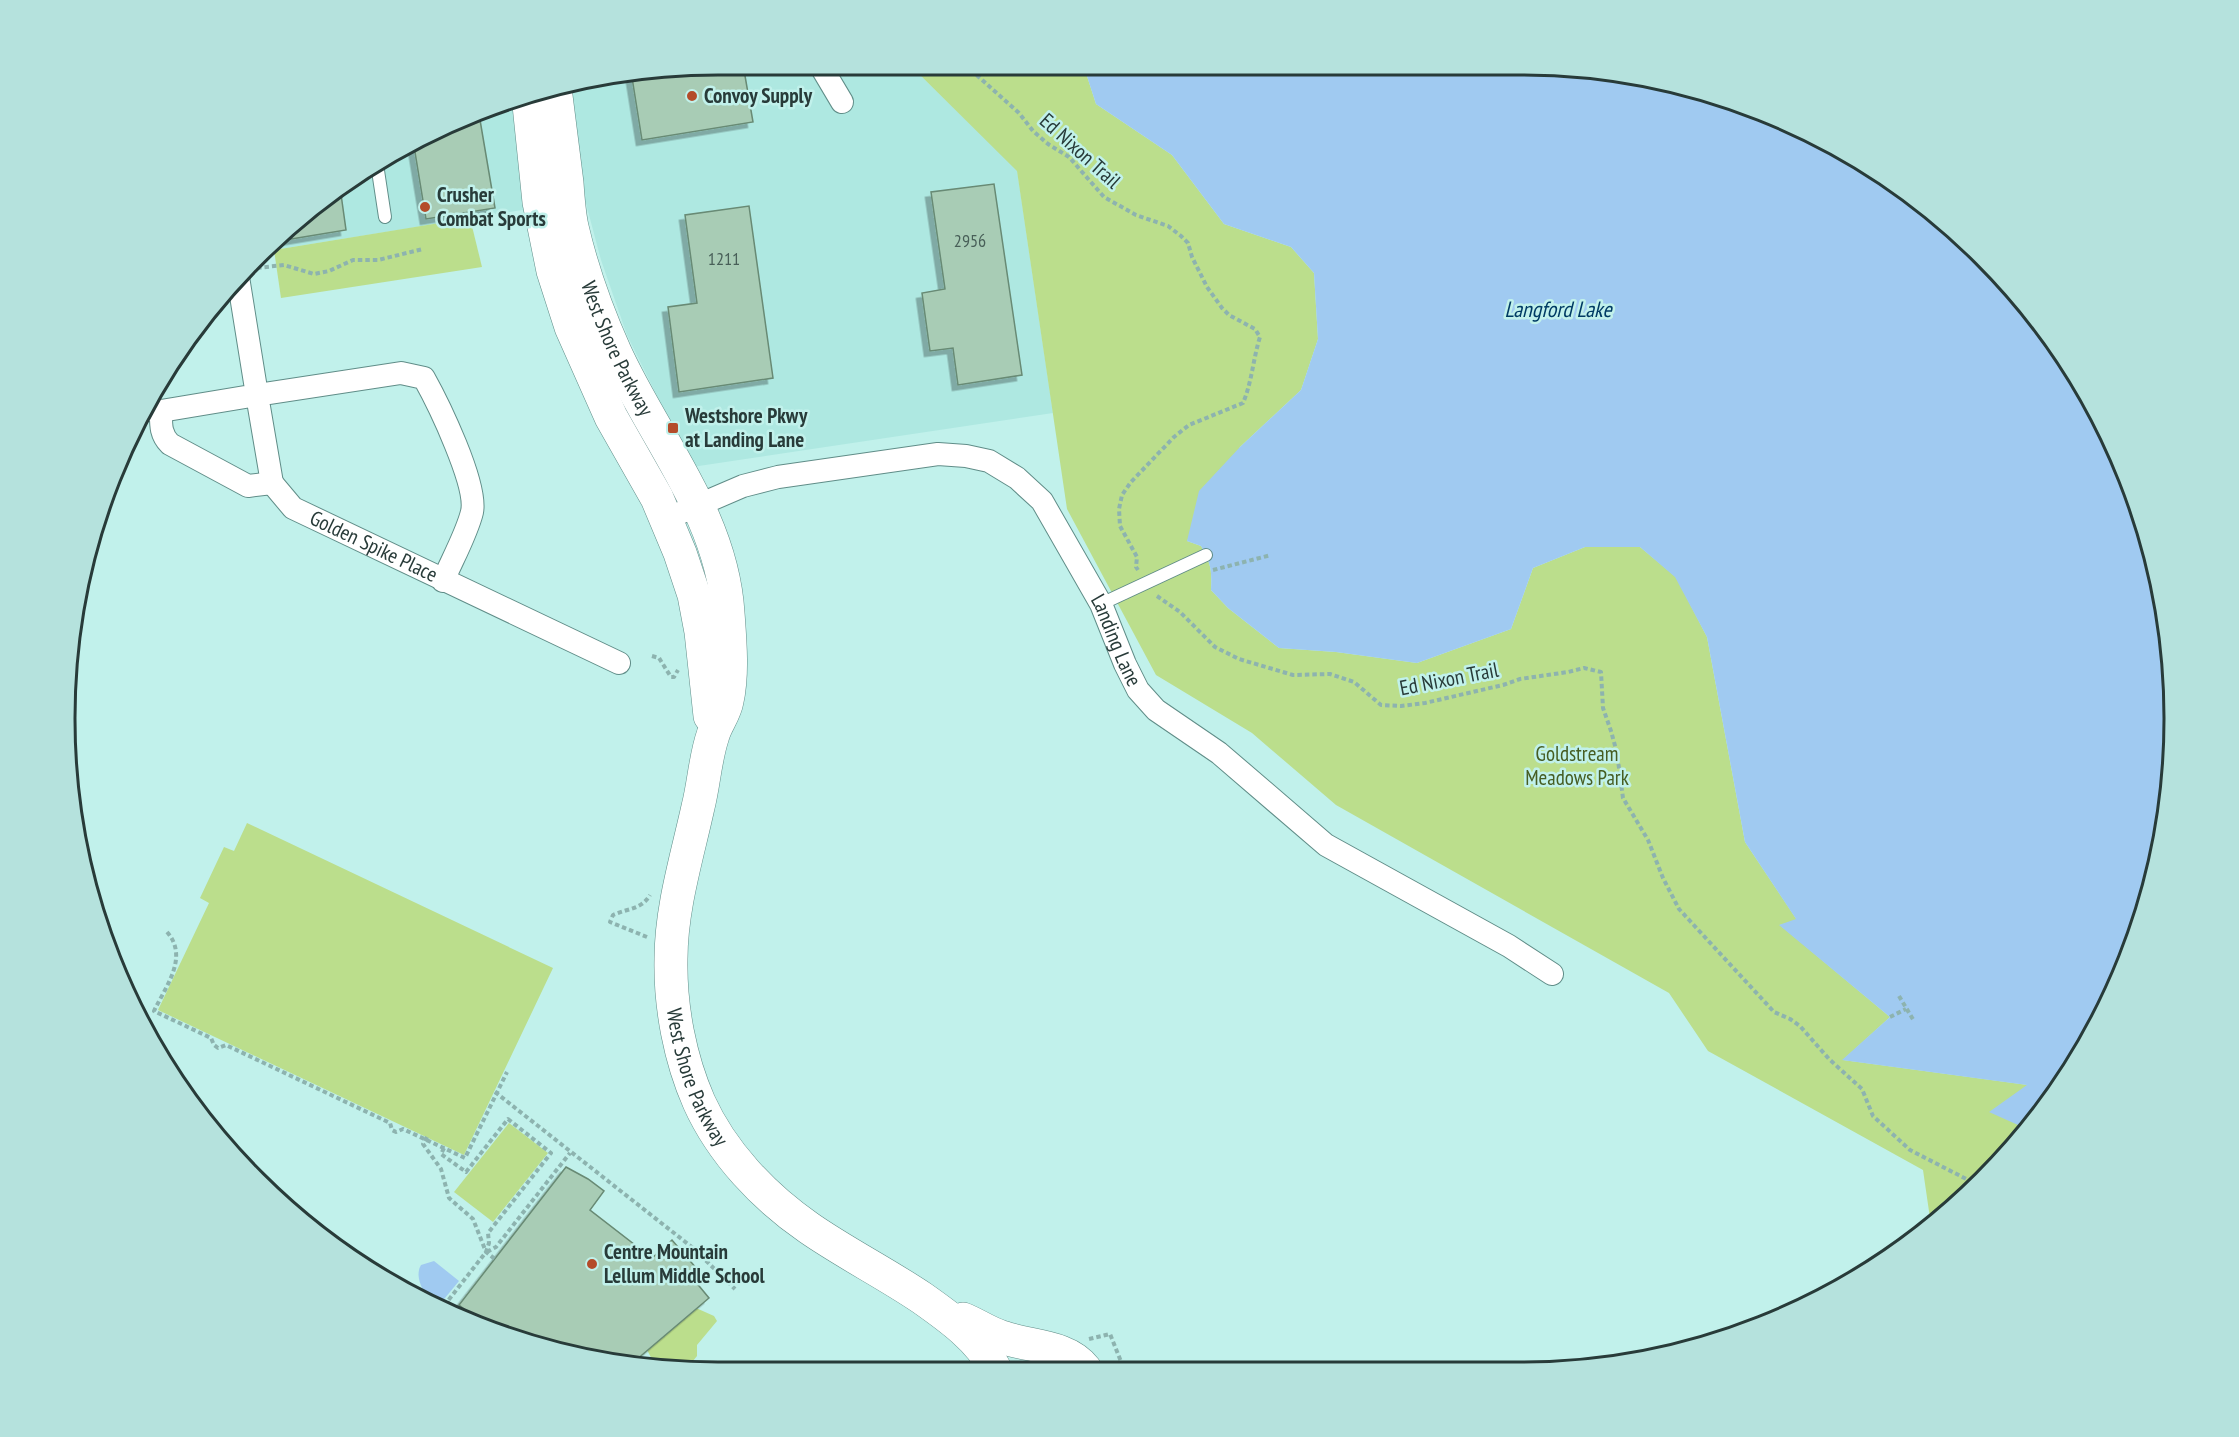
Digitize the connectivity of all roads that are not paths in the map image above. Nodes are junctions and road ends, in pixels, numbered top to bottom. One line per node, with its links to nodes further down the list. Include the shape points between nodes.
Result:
1 (826, 75): 3 (street)
2 (556, 96): 12 (main road, West Shore Parkway, via 572,225 589,286 616,354)
3 (842, 102)
4 (529, 104): 13 (main road, West Shore Parkway, via 539,202 553,271 571,327 610,417)
5 (378, 172): 6 (lane)
6 (385, 217)
7 (244, 284): 8 (street)
8 (257, 395): 9 (street); 11 (street); 15 (street, via 401,373 423,378 436,399 471,485 472,511)
9 (154, 410)
10 (153, 411): 11 (street, via 170,444 249,486)
11 (272, 483): 15 (street, Golden Spike Place, via 293,508)
12 (697, 506): 13 (street, Landing Lane); 16 (street, Landing Lane, via 743,486 778,477 938,454 989,461 1017,478 1042,501); 18 (main road, West Shore Parkway, via 720,566 728,609 727,703)
13 (666, 519): 18 (main road, West Shore Parkway, via 694,595)
14 (1206, 555): 16 (lane)
15 (443, 581): 17 (street, Golden Spike Place)
16 (1101, 604): 19 (street, Landing Lane, via 1138,690 1156,710 1219,753 1326,845 1509,946)
17 (619, 663)
18 (713, 734): 20 (main road, West Shore Parkway, via 678,896 670,960 676,1025 699,1103 716,1135 774,1201 811,1230 889,1275)
19 (1552, 974)
20 (941, 1311): 21 (main road, West Shore Parkway, via 1003,1338); 22 (main road, West Shore Parkway, via 977,1343)
21 (1045, 1349): 23 (main road, via 1027,1353); 24 (main road, West Shore Parkway, via 1064,1352)
22 (991, 1362)
23 (1016, 1362)
24 (1080, 1362)

